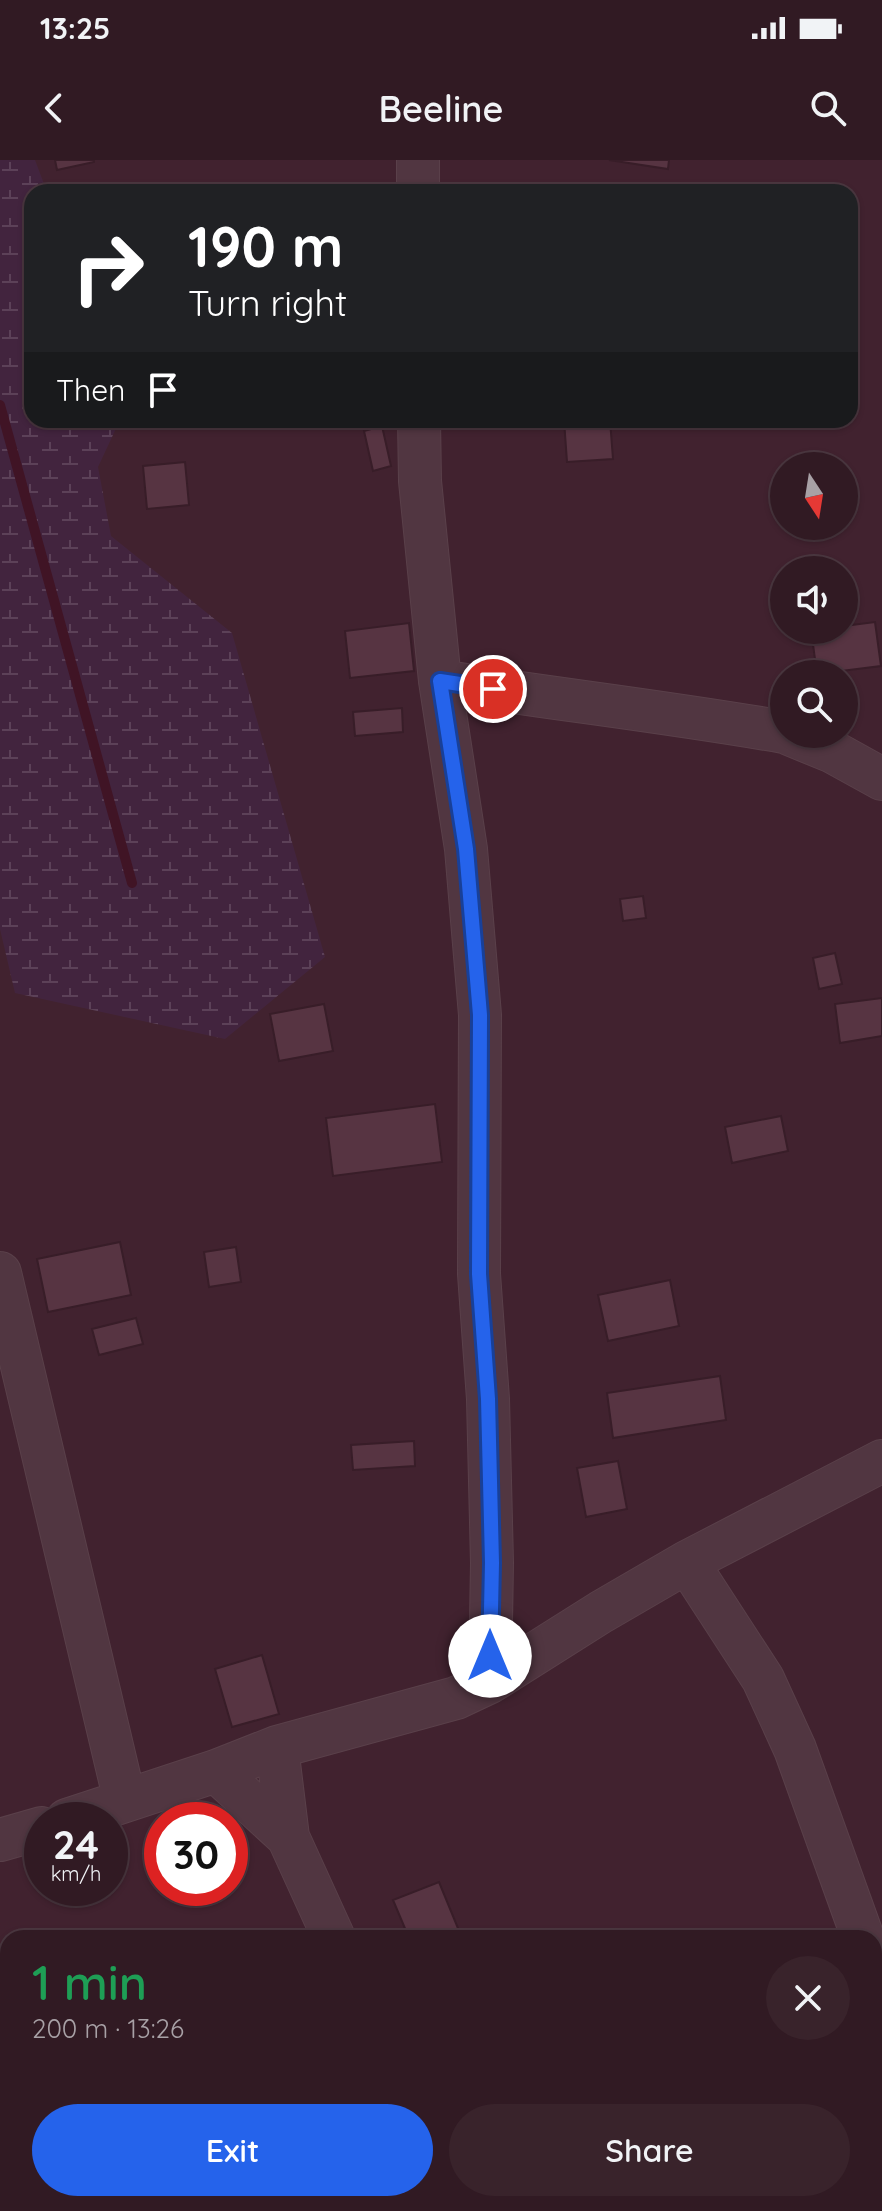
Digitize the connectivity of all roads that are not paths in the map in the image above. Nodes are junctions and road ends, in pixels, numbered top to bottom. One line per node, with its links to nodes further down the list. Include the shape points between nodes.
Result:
1 (418, 160): 2 (street)
2 (418, 184)
3 (419, 428): 4 (street)
4 (440, 681): 5 (street); 11 (street, via 466,849 480,1015 479,1274 488,1399)
5 (770, 730)
6 (823, 748): 7 (street)
7 (882, 779)
8 (0, 1273): 14 (street)
9 (882, 1461): 10 (street)
10 (687, 1562): 11 (street); 19 (street, via 763,1679)
11 (490, 1682): 12 (street, via 456,1698)
12 (277, 1747): 13 (street); 17 (street)
13 (216, 1771): 14 (street); 17 (street)
14 (125, 1801): 15 (street)
15 (122, 1802)
16 (24, 1833): 18 (street)
17 (288, 1837): 20 (street)
18 (0, 1840)
19 (865, 1912)
20 (330, 1930)

